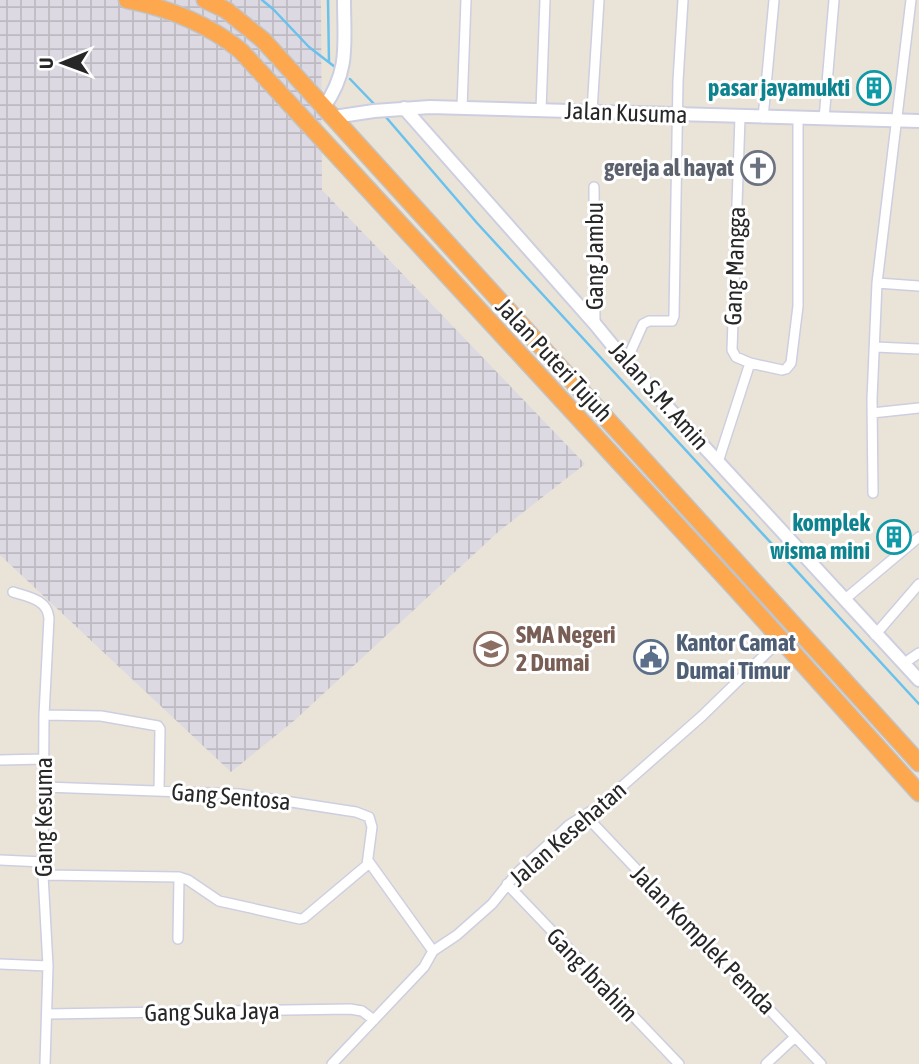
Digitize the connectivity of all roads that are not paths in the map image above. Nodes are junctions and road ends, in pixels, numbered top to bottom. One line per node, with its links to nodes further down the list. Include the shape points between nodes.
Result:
1 (127, 0): 42 (highway, Jalan Puteri Tujuh, via 209,28 241,51)
2 (205, 0): 15 (highway, Jalan Puteri Tujuh, via 254,32)
3 (344, 0): 15 (street, via 344,64)
4 (466, 0): 12 (street)
5 (545, 0): 13 (street)
6 (599, 0): 14 (street)
7 (683, 0): 17 (street)
8 (774, 0): 19 (street)
9 (834, 0): 20 (street)
10 (911, 0): 22 (street)
11 (404, 108): 12 (street, Jalan Kusuma); 16 (street, Jalan Kusuma); 28 (street, Jalan S.M. Amin)
12 (462, 108): 13 (street, Jalan Kusuma)
13 (541, 110): 14 (street, Jalan Kusuma)
14 (592, 111): 17 (street, Jalan Kusuma)
15 (329, 112): 16 (street, Jalan Kusuma); 24 (highway, Jalan Puteri Tujuh)
16 (372, 112): 24 (street)
17 (678, 114): 18 (street, Jalan Kusuma); 31 (street, via 674,318 643,324)
18 (740, 117): 19 (street, Jalan Kusuma); 32 (street, Gang Mangga, via 732,350)
19 (763, 118): 21 (street, Jalan Kusuma)
20 (824, 119): 21 (street, Jalan Kusuma); 22 (street, Jalan Kusuma)
21 (798, 120): 32 (street, via 798,306 791,363 786,369)
22 (895, 121): 23 (street, Jalan Kusuma); 26 (street)
23 (919, 121)
24 (346, 133): 49 (highway, Jalan Puteri Tujuh)
25 (594, 187): 28 (street, Gang Jambu)
26 (877, 283): 27 (street); 29 (street)
27 (919, 286)
28 (596, 324): 31 (street, Jalan S.M. Amin)
29 (875, 347): 30 (street); 34 (street)
30 (919, 349)
31 (626, 362): 35 (street, Jalan S.M. Amin)
32 (750, 363): 35 (street)
33 (919, 408): 34 (street)
34 (872, 413): 36 (street)
35 (718, 462): 40 (street, Jalan S.M. Amin)
36 (873, 493)
37 (919, 537): 40 (street)
38 (919, 584): 41 (street)
39 (13, 592): 46 (street, Gang Kesuma, via 40,602 48,612)
40 (844, 600): 41 (street, Jalan S.M. Amin)
41 (875, 635): 44 (street, Jalan S.M. Amin)
42 (781, 639): 52 (highway, Jalan Puteri Tujuh); 53 (street, Jalan Kesehatan, via 702,716)
43 (919, 653): 44 (street)
44 (903, 664): 45 (street, Jalan S.M. Amin)
45 (919, 680)
46 (44, 715): 47 (street, Gang Kesuma); 51 (street, via 101,716 158,726)
47 (44, 759): 48 (street); 50 (street, Gang Kesuma)
48 (0, 760)
49 (919, 763)
50 (45, 787): 51 (street, Gang Sentosa); 55 (street, Gang Kesuma)
51 (159, 791): 56 (street, Gang Sentosa, via 239,794 365,815 372,821)
52 (919, 793)
53 (585, 815): 59 (street, Jalan Kesehatan); 66 (street, Jalan Komplek Pemda)
54 (0, 860): 55 (street)
55 (44, 862): 57 (street, Gang Kesuma)
56 (369, 862): 58 (street, via 300,919 219,901); 61 (street)
57 (43, 874): 58 (street); 63 (street, Gang Kesuma)
58 (178, 877): 60 (street)
59 (507, 884): 61 (street, Jalan Kesehatan, via 492,904); 69 (street, Gang Ibrahim)
60 (178, 939)
61 (433, 951): 65 (street, Jalan Kesehatan, via 424,967)
62 (0, 964): 63 (street)
63 (48, 966): 64 (street, Gang Kesuma)
64 (48, 1014): 65 (street, Gang Suka Jaya, via 350,1009); 67 (street, Gang Kesuma)
65 (374, 1020): 68 (street, Jalan Kesehatan)
66 (795, 1037): 70 (street); 71 (street, Jalan Komplek Pemda)
67 (45, 1064)
68 (332, 1064)
69 (679, 1064)
70 (766, 1064)
71 (821, 1064)

